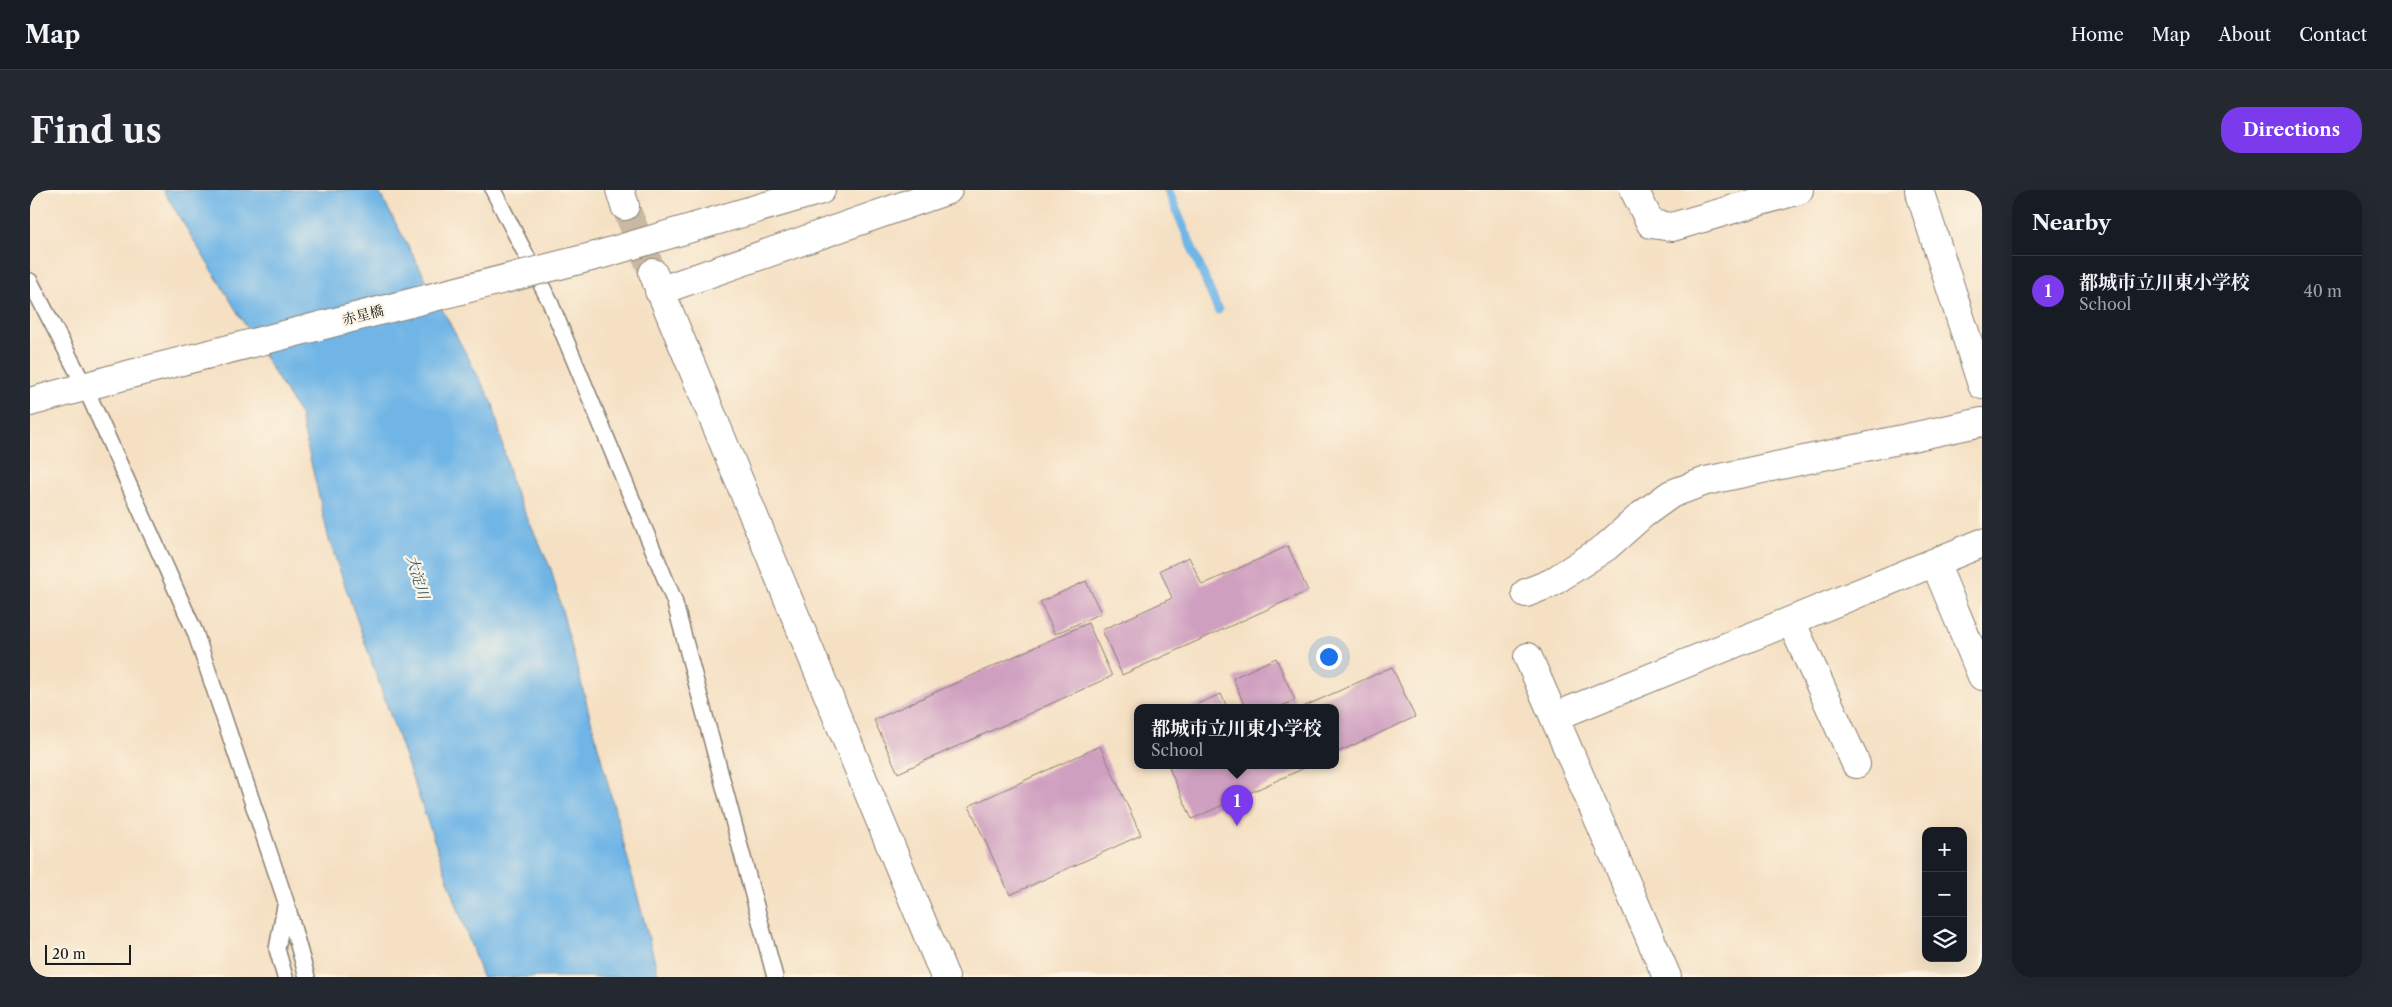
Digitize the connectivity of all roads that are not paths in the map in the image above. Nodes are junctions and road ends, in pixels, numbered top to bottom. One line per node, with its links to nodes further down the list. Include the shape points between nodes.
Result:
1 (493, 190): 23 (lane, via 550,302 674,600)
2 (821, 190): 9 (street, 赤星橋, bridge, via 599,255)
3 (948, 190): 24 (street, via 656,282)
4 (1634, 190): 5 (street, via 1651,224 1672,227)
5 (1799, 190)
6 (1919, 190): 8 (street)
7 (30, 281): 9 (lane)
8 (1982, 385)
9 (85, 387): 10 (street, 赤星橋); 20 (lane, via 195,632)
10 (30, 402)
11 (1982, 422): 14 (street, via 1697,484 1671,494 1606,547 1551,583)
12 (1982, 542): 13 (street)
13 (1935, 562): 15 (street); 17 (street)
14 (1526, 593)
15 (1791, 621): 18 (street); 19 (street)
16 (1528, 657): 18 (street)
17 (1982, 676)
18 (1554, 717): 25 (street)
19 (1856, 764)
20 (286, 902): 21 (lane, via 277,949); 22 (lane)
21 (285, 977)
22 (307, 977)
23 (775, 977)
24 (945, 977)
25 (1668, 977)

